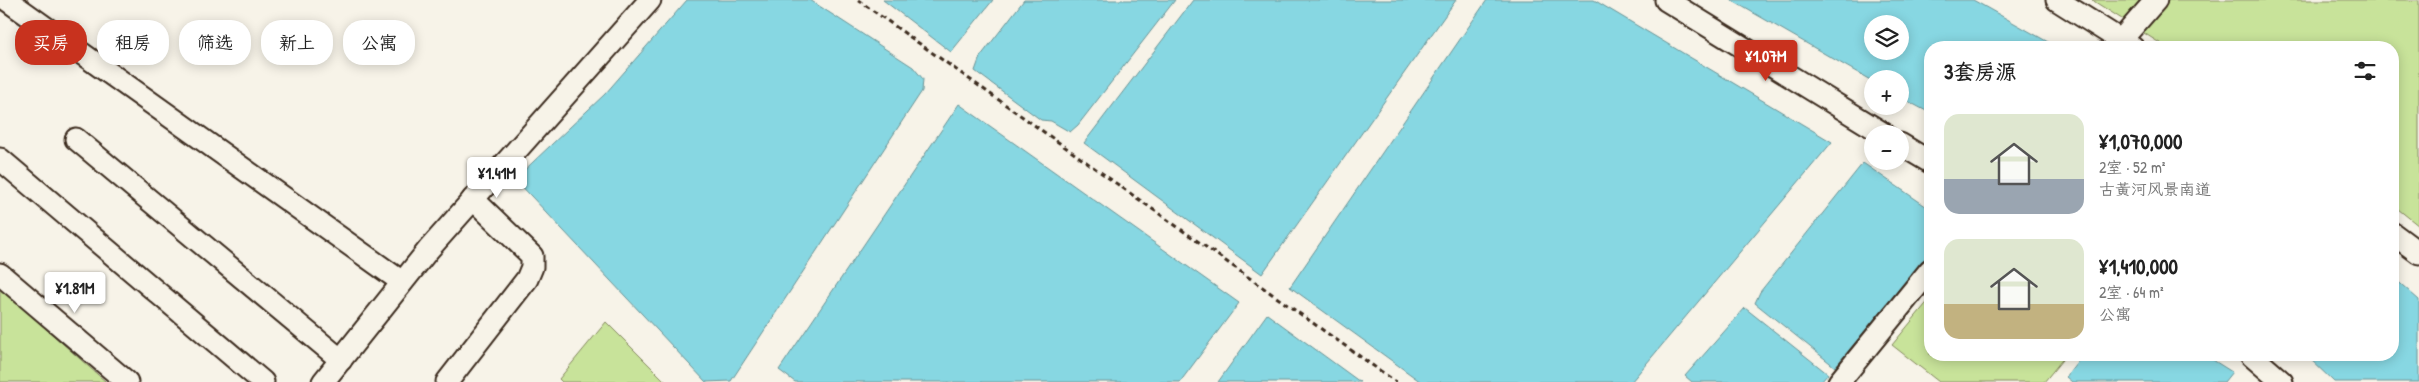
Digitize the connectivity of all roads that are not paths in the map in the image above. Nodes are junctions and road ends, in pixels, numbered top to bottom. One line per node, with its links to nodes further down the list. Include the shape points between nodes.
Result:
1 (7, 0): 18 (street)
2 (650, 0): 13 (street)
3 (1666, 0): 8 (street)
4 (2057, 0): 6 (street)
5 (2156, 0): 7 (street)
6 (2116, 41)
7 (2125, 41)
8 (1869, 125)
9 (76, 138): 19 (street)
10 (1909, 149): 11 (street)
11 (1924, 158)
12 (0, 159): 22 (street)
13 (473, 199): 18 (street); 24 (street, via 532,256 532,267 527,279)
14 (2399, 238): 15 (street)
15 (2419, 253)
16 (0, 274): 21 (street)
17 (1924, 277): 25 (street)
18 (402, 282): 19 (street)
19 (341, 360): 23 (street)
20 (2258, 361): 26 (street)
21 (127, 382)
22 (263, 382)
23 (324, 382)
24 (447, 382)
25 (1839, 382)
26 (2282, 382)

